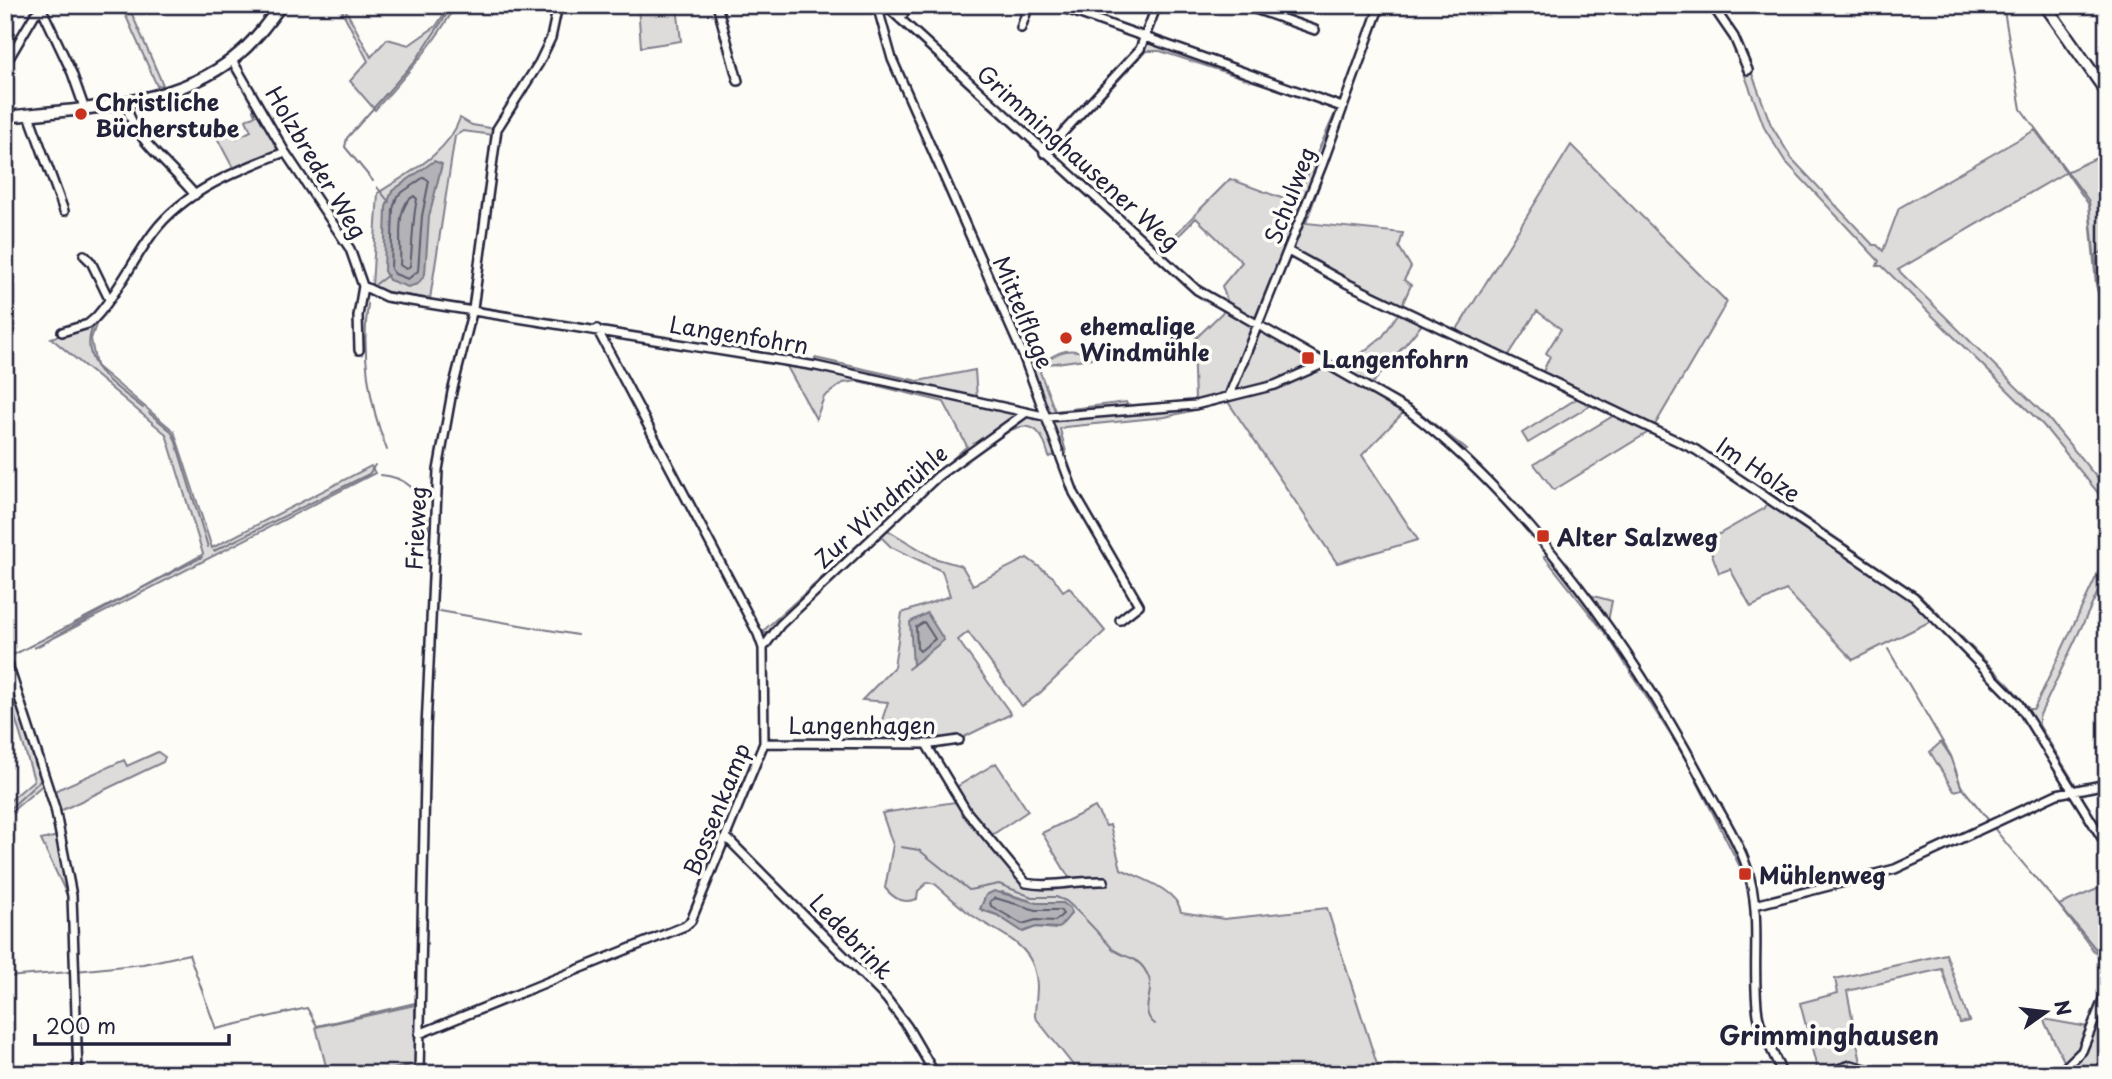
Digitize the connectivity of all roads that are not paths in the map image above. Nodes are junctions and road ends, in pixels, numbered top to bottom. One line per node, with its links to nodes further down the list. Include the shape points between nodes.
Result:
1 (281, 5): 19 (main road)
2 (558, 5): 37 (street, Frieweg, via 551,38 539,63 497,129)
3 (717, 5): 22 (street)
4 (877, 5): 45 (street, Mittelflage, via 892,59)
5 (885, 5): 15 (street, Grimminghausener Weg)
6 (909, 5): 15 (street)
7 (1029, 5): 16 (street)
8 (1055, 5): 18 (street)
9 (1157, 5): 18 (street)
10 (1254, 5): 17 (street)
11 (1380, 5): 26 (street, Schulweg)
12 (1712, 5): 21 (street, via 1734,37)
13 (2045, 5): 23 (main road)
14 (41, 8): 20 (street); 25 (street)
15 (900, 19): 30 (street, Grimminghausener Weg)
16 (1021, 28)
17 (1315, 30)
18 (1144, 38): 26 (street); 30 (street, via 1140,49)
19 (232, 60): 24 (main road, via 184,86); 29 (street, Holzbreder Weg)
20 (5, 65)
21 (1748, 70)
22 (738, 81)
23 (2107, 93)
24 (125, 101): 25 (main road); 31 (street, via 140,133)
25 (84, 107): 27 (main road)
26 (1342, 107): 33 (street, Schulweg)
27 (29, 115): 28 (main road); 32 (street)
28 (5, 117)
29 (285, 152): 31 (street, via 237,170); 35 (street, Holzbreder Weg, via 350,249)
30 (1044, 153): 38 (street, Grimminghausener Weg, via 1197,290)
31 (195, 195): 36 (street, via 154,232)
32 (64, 211)
33 (1288, 251): 38 (street, Schulweg); 55 (street, Im Holze, via 1696,450 1914,597 2018,703)
34 (84, 255): 36 (street)
35 (363, 286): 37 (street, via 386,297); 41 (street, Holzbreder Weg)
36 (109, 299): 40 (street, via 88,324)
37 (473, 309): 39 (street, Langenfohrn); 61 (street, Frieweg, via 452,392 434,504)
38 (1257, 325): 42 (street); 43 (street, Schulweg)
39 (597, 329): 44 (street, Langenfohrn, via 817,366); 47 (street, Bossenkamp)
40 (62, 332)
41 (359, 351)
42 (1325, 363): 43 (street, Langenfohrn, via 1298,377); 59 (street, via 1409,411 1517,510 1605,624 1689,754 1744,858)
43 (1228, 397): 45 (street, Langenfohrn, via 1195,405)
44 (1024, 414): 45 (street, Langenfohrn); 48 (street, Zur Windmühle, via 938,476)
45 (1048, 417): 46 (street, Mittelflage, via 1074,493 1139,605)
46 (1119, 620)
47 (758, 634): 48 (street); 49 (street, Bossenkamp)
48 (770, 636): 49 (street, Zur Windmühle)
49 (763, 648): 52 (street, Bossenkamp)
50 (6, 660): 62 (street, via 55,808 72,895)
51 (959, 740): 53 (street, Langenhagen)
52 (764, 743): 53 (street, Langenhagen); 56 (street, Bossenkamp)
53 (926, 744): 58 (street, via 967,812 1026,883)
54 (2107, 784): 55 (street)
55 (2073, 790): 57 (street, Im Holze); 59 (street, via 1910,864)
56 (726, 837): 61 (street, Bossenkamp, via 685,926); 64 (street, Ledebrink, via 886,998)
57 (2107, 846)
58 (1104, 881)
59 (1755, 905): 65 (street, via 1759,1017)
60 (2107, 990): 68 (street, via 2082,1051)
61 (419, 1034): 63 (street, Frieweg)
62 (78, 1074)
63 (419, 1074)
64 (935, 1074)
65 (1783, 1074)
66 (1822, 1074): 67 (street, via 1851,1065)
67 (1884, 1074)
68 (2058, 1074)

